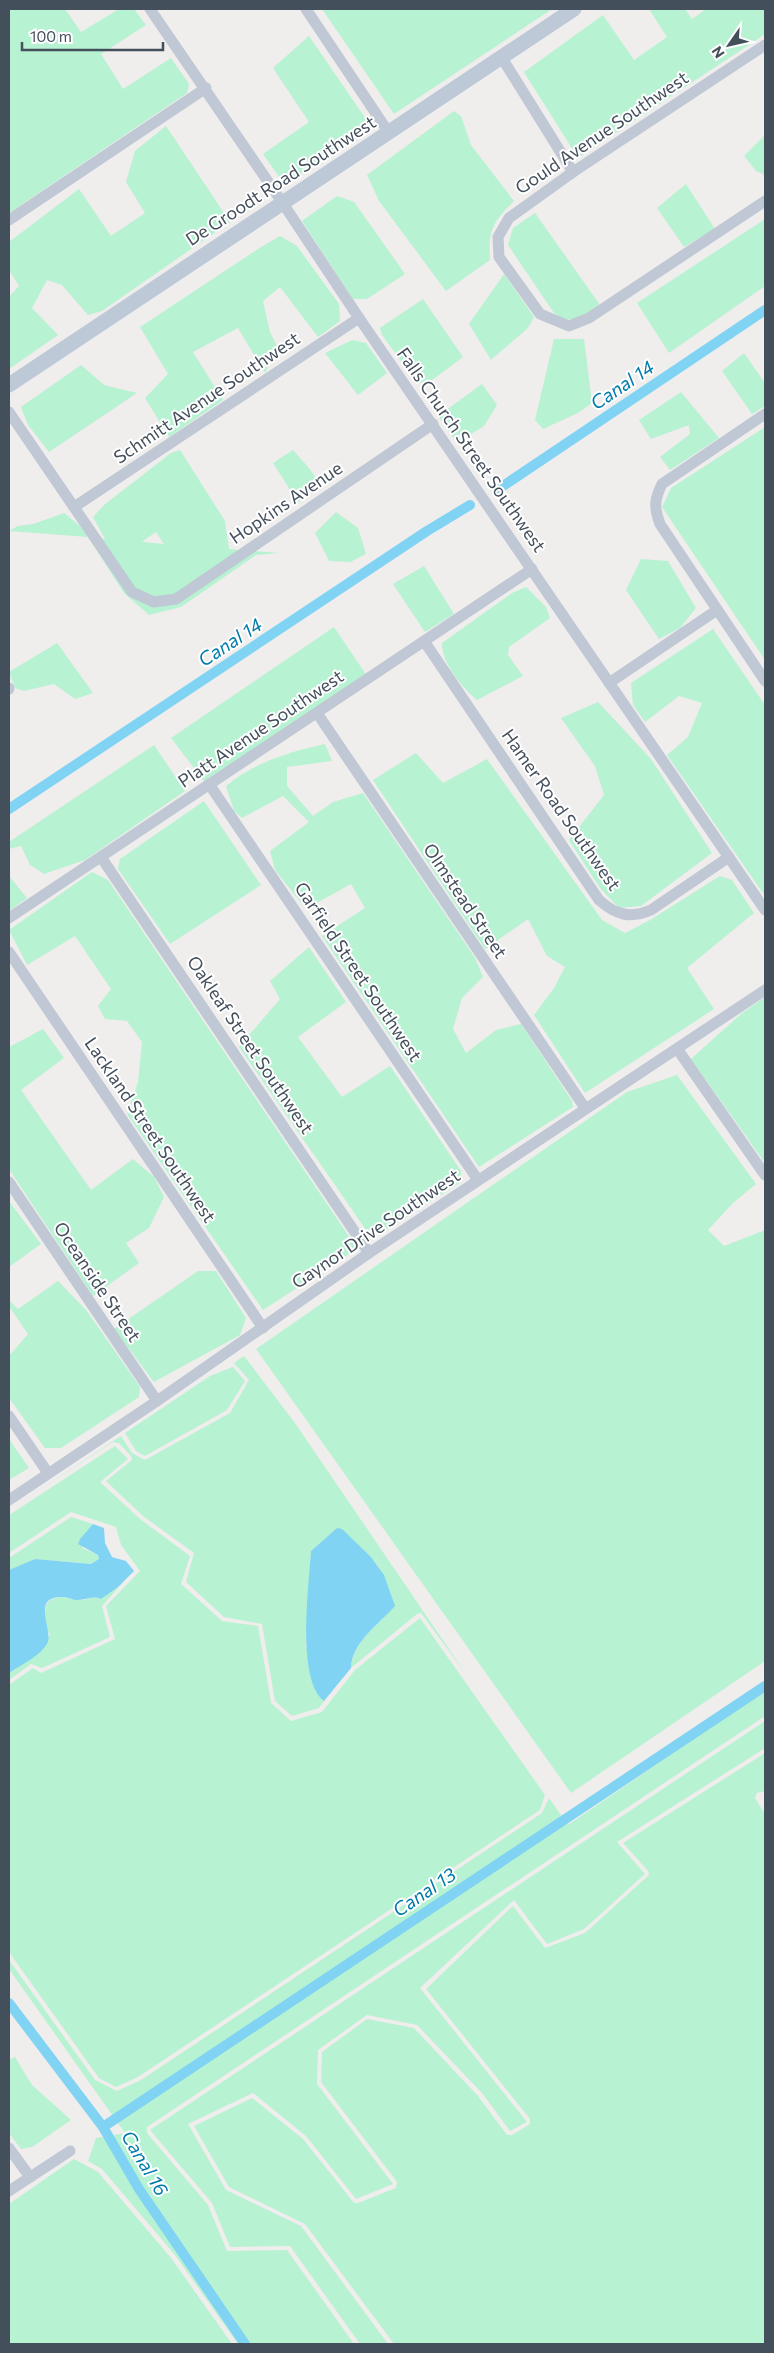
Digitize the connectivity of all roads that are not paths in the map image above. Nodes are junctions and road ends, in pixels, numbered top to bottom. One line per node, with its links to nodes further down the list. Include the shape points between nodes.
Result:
1 (150, 9): 6 (street, Falls Church Street Southwest)
2 (306, 9): 7 (street)
3 (574, 9): 5 (street, De Groodt Road Southwest)
4 (765, 45): 8 (street, Gould Avenue Southwest)
5 (502, 58): 7 (street, De Groodt Road Southwest); 8 (street)
6 (206, 88): 10 (street, Falls Church Street Southwest); 11 (street)
7 (389, 133): 10 (street, De Groodt Road Southwest)
8 (574, 172): 9 (street, Gould Avenue Southwest, via 509,218 498,236 499,258 540,314 569,326 589,318)
9 (765, 200)
10 (282, 202): 12 (street, Falls Church Street Southwest); 13 (street, De Groodt Road Southwest)
11 (9, 220)
12 (359, 318): 16 (street, Falls Church Street Southwest); 17 (street, Schmitt Avenue Southwest)
13 (9, 385)
14 (9, 412): 17 (street)
15 (765, 414): 19 (street, via 662,484 655,498 660,524)
16 (433, 424): 17 (street, Hopkins Avenue, via 176,599 154,602 132,592); 18 (street, Falls Church Street Southwest)
17 (74, 507)
18 (532, 569): 20 (street, Platt Avenue Southwest); 22 (street, Falls Church Street Southwest)
19 (717, 610): 21 (street); 22 (street)
20 (424, 641): 23 (street, Platt Avenue Southwest); 26 (street, Hamer Road Southwest, via 599,900 610,910 624,915 640,915)
21 (765, 681)
22 (609, 683): 26 (street, Falls Church Street Southwest)
23 (317, 713): 24 (street, Platt Avenue Southwest); 32 (street, Olmstead Street)
24 (208, 784): 25 (street, Platt Avenue Southwest); 34 (street, Garfield Street Southwest)
25 (101, 857): 28 (street, Platt Avenue Southwest); 36 (street, Oakleaf Street Southwest)
26 (729, 857): 27 (street, Falls Church Street Southwest)
27 (765, 910)
28 (9, 918)
29 (9, 952): 37 (street, Lackland Street Southwest)
30 (765, 990): 31 (street, Gaynor Drive Southwest)
31 (678, 1050): 32 (street, Gaynor Drive Southwest); 33 (street)
32 (585, 1108): 34 (street, Gaynor Drive Southwest)
33 (765, 1175)
34 (478, 1180): 36 (street, Gaynor Drive Southwest)
35 (9, 1182): 38 (street, Oceanside Street)
36 (369, 1253): 37 (street, Gaynor Drive Southwest)
37 (263, 1328): 38 (street, Gaynor Drive Southwest)
38 (157, 1401): 40 (street, Gaynor Drive Southwest)
39 (9, 1416): 40 (street)
40 (48, 1474): 41 (street, Gaynor Drive Southwest)
41 (9, 1500)
42 (9, 2148): 44 (street)
43 (70, 2152): 44 (street)
44 (30, 2177): 45 (street)
45 (9, 2191)

